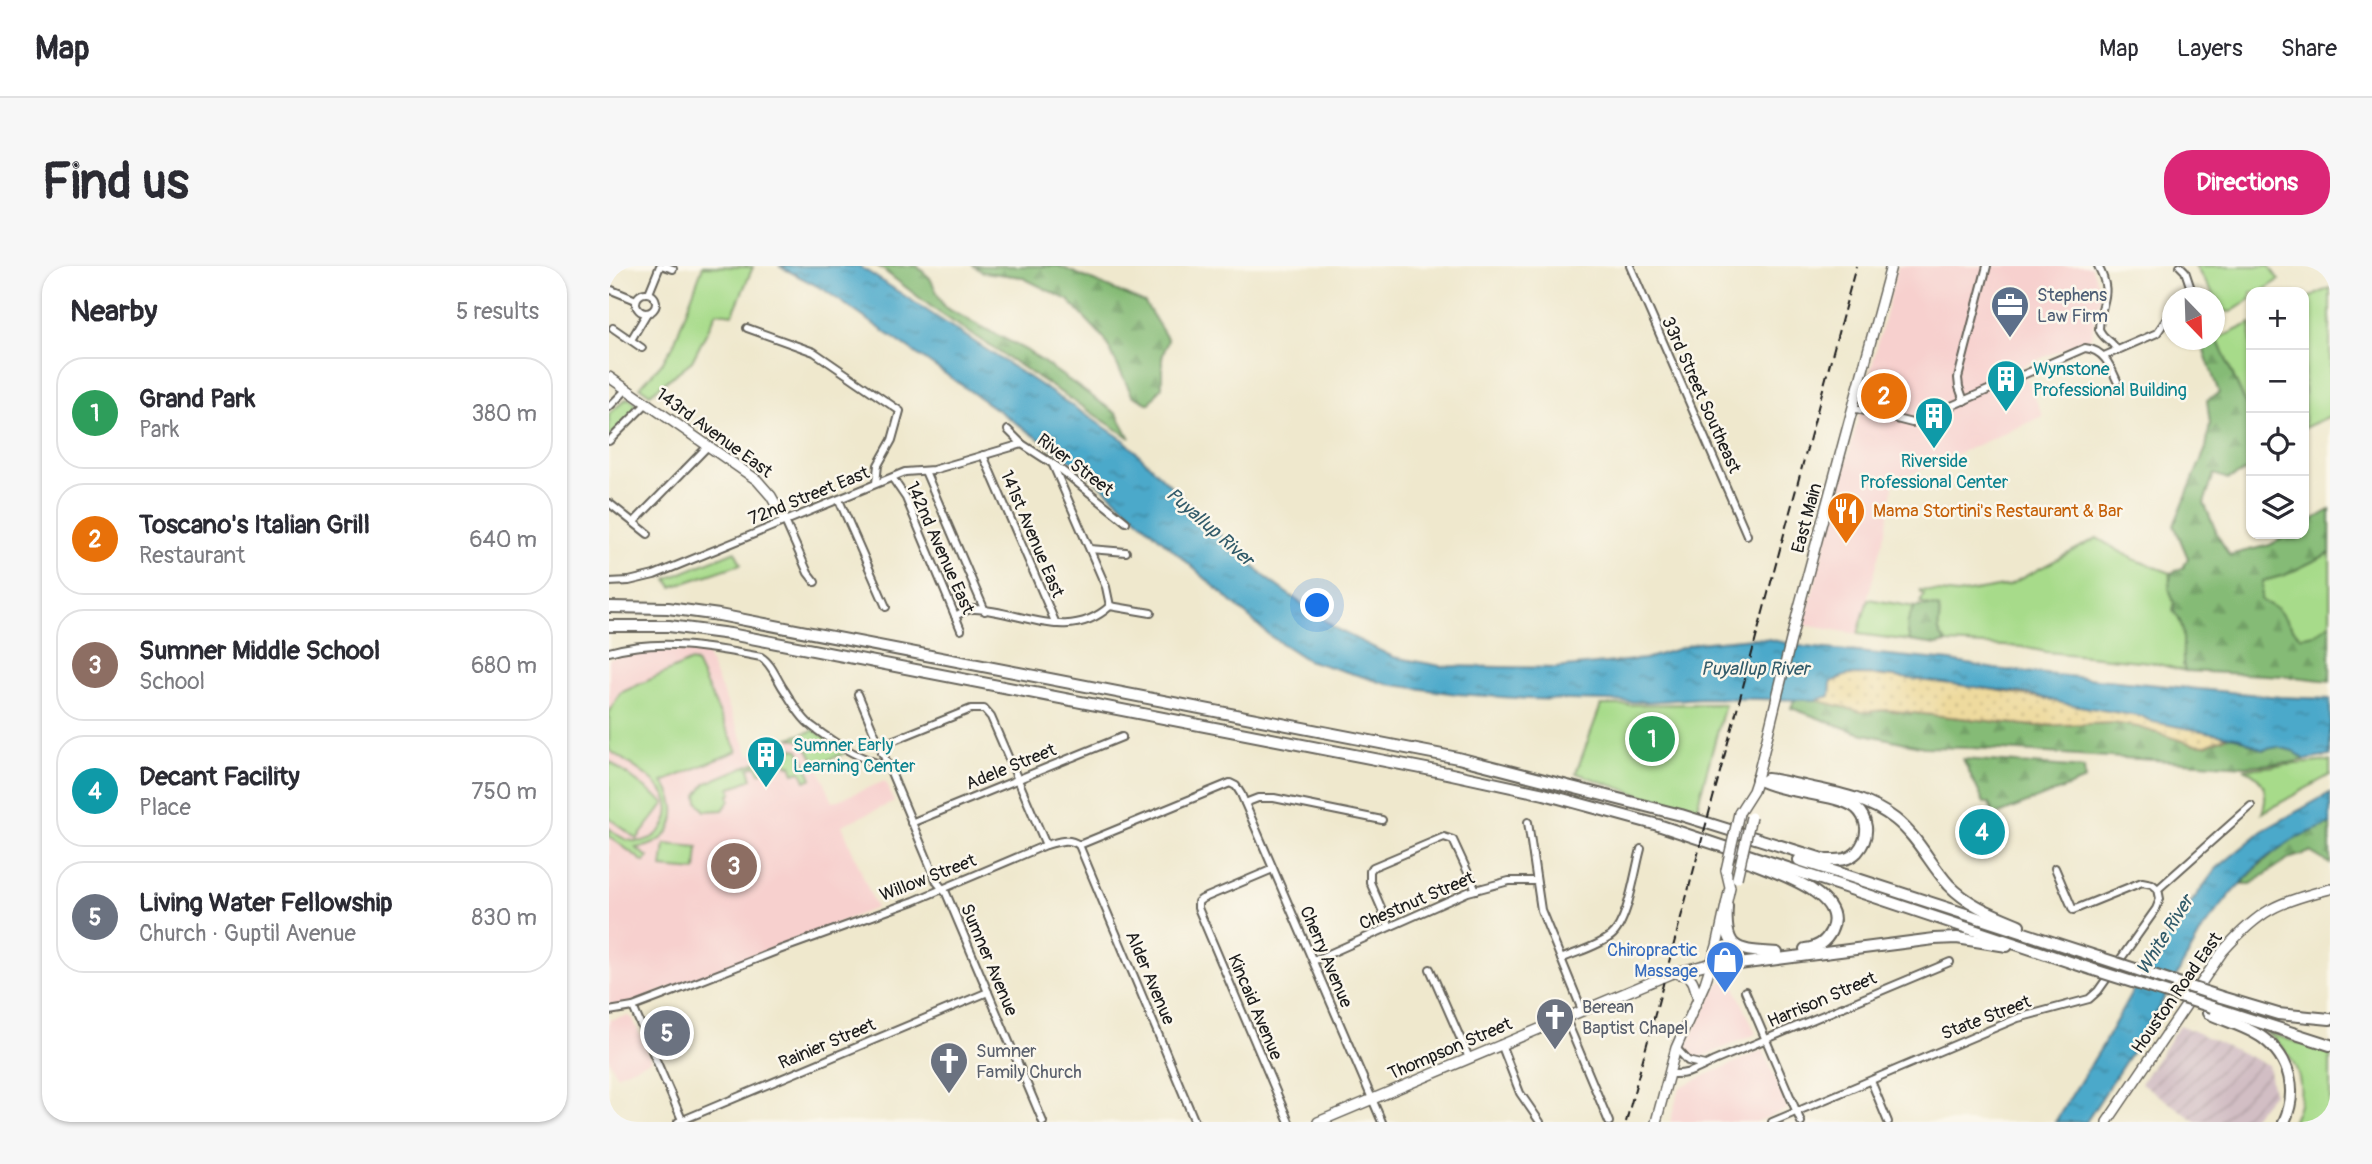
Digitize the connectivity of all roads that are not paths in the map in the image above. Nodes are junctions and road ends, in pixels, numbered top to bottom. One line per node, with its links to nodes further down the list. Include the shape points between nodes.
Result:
1 (662, 266): 7 (street); 10 (street)
2 (1630, 266): 42 (street, 33rd Street Southeast)
3 (1891, 266): 26 (street, East Main)
4 (1987, 266): 23 (street, via 1958,378)
5 (2098, 266): 18 (street, via 2106,290 2099,329)
6 (2180, 266): 8 (street)
7 (674, 269)
8 (2190, 287)
9 (609, 289): 11 (street)
10 (649, 293): 11 (street); 12 (street, via 656,304)
11 (636, 300): 12 (street, via 638,309)
12 (647, 313): 16 (street)
13 (2162, 326): 18 (street, via 2157,333)
14 (613, 328): 16 (street)
15 (747, 328): 35 (street, 142nd Avenue East, via 814,352 900,411 892,440 878,465)
16 (631, 340): 17 (street)
17 (642, 348)
18 (2117, 351): 19 (street)
19 (2104, 356): 21 (street); 23 (street, via 2092,349 2078,350)
20 (609, 377): 22 (street, 143rd Avenue East)
21 (2117, 381)
22 (627, 389): 24 (street, 143rd Avenue East); 25 (street)
23 (1964, 401): 26 (street, via 1910,423)
24 (647, 403): 28 (street); 30 (street, 143rd Avenue East)
25 (609, 407)
26 (1853, 408): 61 (street, East Main)
27 (1008, 430): 29 (street, River Street)
28 (609, 442)
29 (1022, 444): 31 (street, 72nd Street East); 32 (street, River Street)
30 (708, 446): 38 (street, 143rd Avenue East, via 764,487); 39 (street)
31 (982, 455): 33 (street, 72nd Street East); 53 (street, 141st Avenue East)
32 (1053, 465): 40 (street, River Street); 43 (street)
33 (925, 471): 34 (street, 72nd Street East, via 905,472); 50 (street)
34 (893, 479): 35 (street, 72nd Street East); 52 (street, 142nd Avenue East, via 906,498)
35 (876, 484): 36 (street, 72nd Street East)
36 (839, 500): 38 (street, 72nd Street East); 49 (street)
37 (609, 502): 39 (street)
38 (785, 521): 45 (street, 72nd Street East, via 654,575); 46 (street, 143rd Avenue East)
39 (634, 522): 41 (street)
40 (1126, 522)
41 (648, 534)
42 (1747, 535)
43 (1090, 549): 44 (street); 47 (street)
44 (1126, 552)
45 (609, 582)
46 (815, 582)
47 (1110, 606): 51 (street); 53 (street, via 1074,624)
48 (609, 607): 66 (highway, via 695,611 813,631 1458,758)
49 (885, 607)
50 (985, 611): 52 (street, via 970,609); 53 (street)
51 (1151, 613)
52 (955, 616): 55 (street, 142nd Avenue East)
53 (1056, 624)
54 (609, 626): 70 (highway, via 669,626 730,634 1447,773 1590,806)
55 (961, 630)
56 (609, 652): 60 (street, via 663,643 761,656 811,726 839,745)
57 (858, 694): 59 (street, Sumner Avenue)
58 (1122, 737): 62 (street, Adele Street)
59 (882, 753): 60 (street, Sumner Avenue); 62 (street, via 887,743 971,709 984,709)
60 (887, 766): 69 (street, Sumner Avenue)
61 (1757, 779): 63 (street, East Main); 66 (highway, via 1855,807 1865,824 1862,845 1849,858 1826,860); 84 (highway, via 1870,803 1897,821 1959,894)
62 (1018, 780): 69 (street, Adele Street); 71 (street)
63 (1753, 791): 77 (street, bridge, via 1737,878); 77 (street, bridge, via 1739,813 1726,870)
64 (1245, 803): 67 (street, via 1274,798); 72 (street, Willow Street, via 1237,786 1225,783); 75 (street, Cherry Avenue)
65 (2251, 806): 79 (street)
66 (1661, 811): 84 (highway)
67 (1382, 820)
68 (1528, 822): 76 (street)
69 (911, 823): 78 (street, Sumner Avenue)
70 (1709, 841): 85 (highway, via 1808,888 1829,903 1833,926 1825,940 1810,949); 87 (highway)
71 (1046, 845): 72 (street, Willow Street, via 1066,840); 78 (street, Willow Street)
72 (1079, 845): 115 (street, Alder Avenue)
73 (1641, 849): 86 (street, via 1617,929 1609,938)
74 (2055, 868): 79 (street, via 2073,910 2134,884 2149,883)
75 (1273, 869): 88 (street, Cherry Avenue); 116 (street, Kincaid Avenue, via 1198,902)
76 (1535, 881): 81 (street, Chestnut Street, via 1509,881); 86 (street)
77 (1730, 887): 82 (street)
78 (943, 888): 94 (street, Sumner Avenue); 96 (street, Willow Street)
79 (2158, 889): 109 (street, State Street, via 2156,909 2089,999 2018,1018)
80 (2330, 889): 125 (street, Houston Road East, via 2272,907 2240,933 2223,951)
81 (1476, 890): 83 (street, Chestnut Street); 83 (street, via 1453,840 1444,837 1370,871 1370,882)
82 (1727, 906): 85 (highway, via 1733,945 1745,951); 90 (street)
83 (1389, 926): 88 (street, Chestnut Street)
84 (2083, 952): 101 (highway, bridge, via 2278,1014)
85 (1777, 953): 90 (highway)
86 (1561, 960): 97 (street)
87 (2063, 960): 90 (highway, via 1958,938 1731,965); 98 (highway, bridge)
88 (1313, 961): 110 (street, Cherry Avenue)
89 (1950, 962): 102 (street, Harrison Street)
90 (1712, 963): 92 (street, Thompson Street); 95 (street)
91 (1430, 969): 106 (street)
92 (1670, 974): 95 (street, via 1691,978); 97 (street, Thompson Street)
93 (1745, 991): 102 (street)
94 (988, 992): 113 (street, Rainier Street); 114 (street, Sumner Avenue)
95 (1698, 999): 105 (street)
96 (633, 1007): 99 (street, Willow Street); 113 (street)
97 (1582, 1010): 100 (street, Thompson Street)
98 (2210, 1010): 104 (highway); 126 (highway, via 2262,1037 2278,1052 2292,1091)
99 (609, 1011)
100 (1565, 1017): 103 (street, Thompson Street); 120 (street)
101 (2330, 1017)
102 (1766, 1039): 107 (street, Harrison Street); 111 (street)
103 (1500, 1045): 106 (street, Thompson Street); 119 (street, via 1520,1093)
104 (2330, 1045)
105 (1676, 1048): 107 (street, via 1688,1061); 108 (street)
106 (1469, 1058): 110 (street, Thompson Street)
107 (1705, 1065): 108 (street, Harrison Street, via 1688,1074)
108 (1669, 1074): 121 (street)
109 (1871, 1081): 111 (street, State Street); 124 (street)
110 (1372, 1099): 117 (street, Thompson Street); 118 (street, Cherry Avenue)
111 (1797, 1112): 122 (street, State Street); 123 (street)
112 (2330, 1116): 127 (highway)
113 (681, 1121)
114 (1043, 1122)
115 (1195, 1122)
116 (1289, 1122)
117 (1318, 1122)
118 (1382, 1122)
119 (1540, 1122)
120 (1609, 1122)
121 (1656, 1122)
122 (1772, 1122)
123 (1801, 1122)
124 (1888, 1122)
125 (2108, 1122)
126 (2284, 1122)
127 (2324, 1122)

